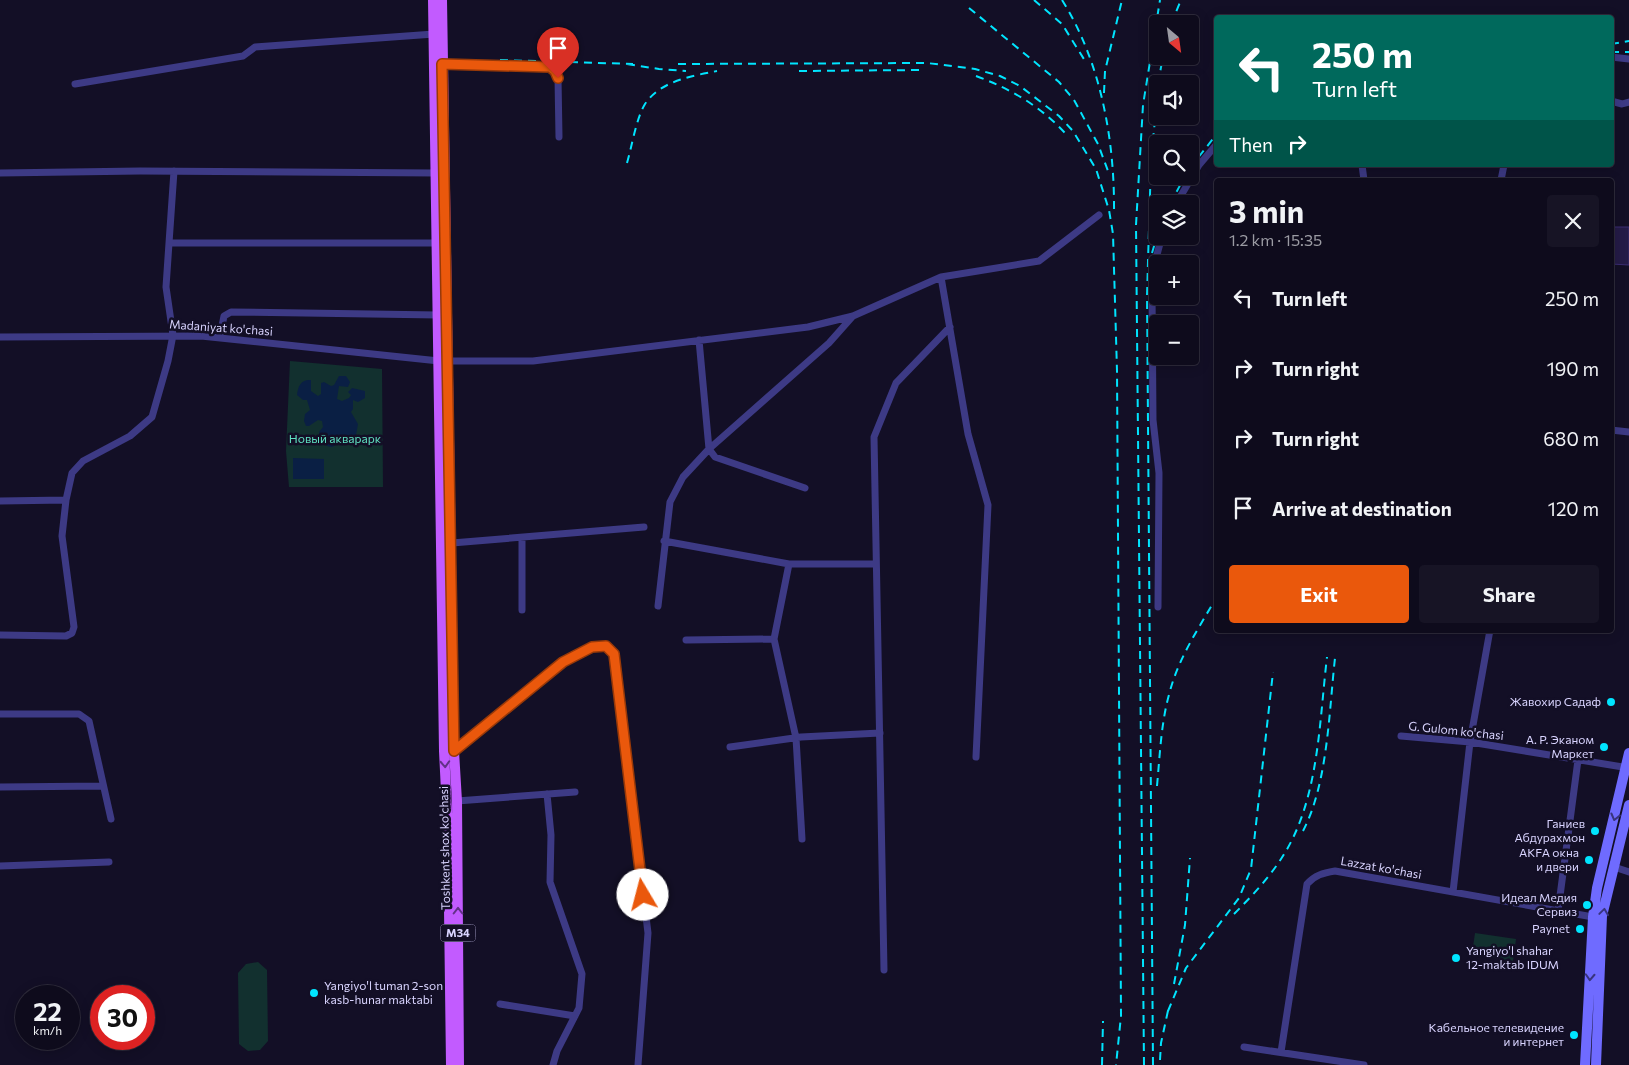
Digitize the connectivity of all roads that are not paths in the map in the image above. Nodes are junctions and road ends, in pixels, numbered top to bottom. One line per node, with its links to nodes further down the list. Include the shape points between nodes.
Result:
1 (433, 0): 3 (main road, M34)
2 (442, 0): 6 (main road, M34)
3 (434, 34): 7 (street, via 256,48 243,56); 14 (main road, M34)
4 (1614, 57): 5 (street)
5 (1629, 59)
6 (442, 64): 10 (street, via 550,67 558,78); 28 (main road, M34)
7 (75, 84)
8 (1614, 102): 9 (street)
9 (1629, 102)
10 (559, 138)
11 (1214, 147): 15 (street)
12 (174, 171): 13 (street); 14 (street); 17 (street)
13 (0, 173)
14 (436, 173): 18 (main road, M34)
15 (1181, 195)
16 (1099, 215): 20 (street, via 1039,261)
17 (168, 243): 18 (street); 24 (street, via 166,287)
18 (437, 243): 21 (main road, M34)
19 (1160, 245): 42 (street, via 1152,288 1153,420 1160,473)
20 (941, 277): 22 (street); 23 (street)
21 (438, 315): 25 (street, via 231,312 224,316); 28 (main road, M34)
22 (853, 316): 27 (street, Madaniyat ko'chasi, via 808,326); 31 (street, via 829,343)
23 (950, 328): 40 (street, via 896,383 874,437); 56 (street, via 968,434 988,505)
24 (173, 335): 25 (street, Madaniyat ko'chasi); 26 (street, Madaniyat ko'chasi); 33 (street, via 152,417 130,436 83,461 72,473)
25 (220, 336): 28 (street, Madaniyat ko'chasi)
26 (0, 337)
27 (699, 340): 28 (street, Madaniyat ko'chasi, via 533,361); 31 (street)
28 (444, 361): 38 (main road, M34); 63 (main road, M34, one-way to 63, via 444,751)
29 (1614, 430): 30 (street)
30 (1629, 432)
31 (708, 450): 32 (street, via 715,457); 37 (street, via 683,477 670,502)
32 (805, 488)
33 (66, 500): 34 (street); 45 (street, via 62,536 74,627 72,633 66,636)
34 (0, 501)
35 (644, 527): 36 (street)
36 (522, 538): 38 (street); 43 (street)
37 (664, 542): 39 (street); 41 (street)
38 (452, 544): 54 (main road, M34)
39 (789, 564): 40 (street); 46 (street)
40 (876, 564): 49 (street)
41 (658, 606)
42 (1158, 607)
43 (522, 610)
44 (1489, 633): 52 (street)
45 (0, 634)
46 (774, 639): 47 (street); 51 (street)
47 (686, 640)
48 (0, 714): 59 (street, via 85,716 89,721)
49 (880, 734): 51 (street); 74 (street)
50 (1401, 736): 52 (street, G. Gulom ko'chasi)
51 (796, 738): 53 (street); 66 (street)
52 (1470, 742): 57 (street, G. Gulom ko'chasi); 71 (street)
53 (730, 747)
54 (454, 751): 63 (main road, Toshkent shox ko'chasi / M34); 82 (street, via 563,662 592,647 606,646 614,654 648,933)
55 (1629, 753): 58 (main road)
56 (976, 756)
57 (1578, 760): 58 (street, G. Gulom ko'chasi); 72 (street)
58 (1628, 768): 73 (main road, one-way to 73, via 1597,888)
59 (103, 786): 60 (street); 65 (street)
60 (0, 787)
61 (575, 792): 62 (street)
62 (547, 794): 63 (street); 76 (street, via 551,835 550,882 582,974 579,1008)
63 (452, 801): 79 (main road, Toshkent shox ko'chasi / M34, via 448,832); 80 (main road, Toshkent shox ko'chasi / M34, one-way to 63)
64 (1629, 806): 69 (main road)
65 (111, 819)
66 (802, 839)
67 (109, 862): 68 (street)
68 (0, 866)
69 (1614, 867): 70 (street); 85 (main road, one-way to 69, via 1602,916)
70 (1629, 872)
71 (1453, 892): 72 (street, Lazzat ko'chasi); 78 (street, Lazzat ko'chasi, via 1335,871 1314,877 1306,884)
72 (1558, 911): 73 (street, Lazzat ko'chasi)
73 (1593, 917): 84 (main road, one-way to 84)
74 (884, 970)
75 (500, 1004): 76 (street)
76 (575, 1016): 81 (street)
77 (1244, 1047): 78 (street)
78 (1281, 1052): 83 (street)
79 (451, 1065)
80 (459, 1065)
81 (553, 1065)
82 (638, 1065)
83 (1364, 1065)
84 (1585, 1065)
85 (1596, 1065)

